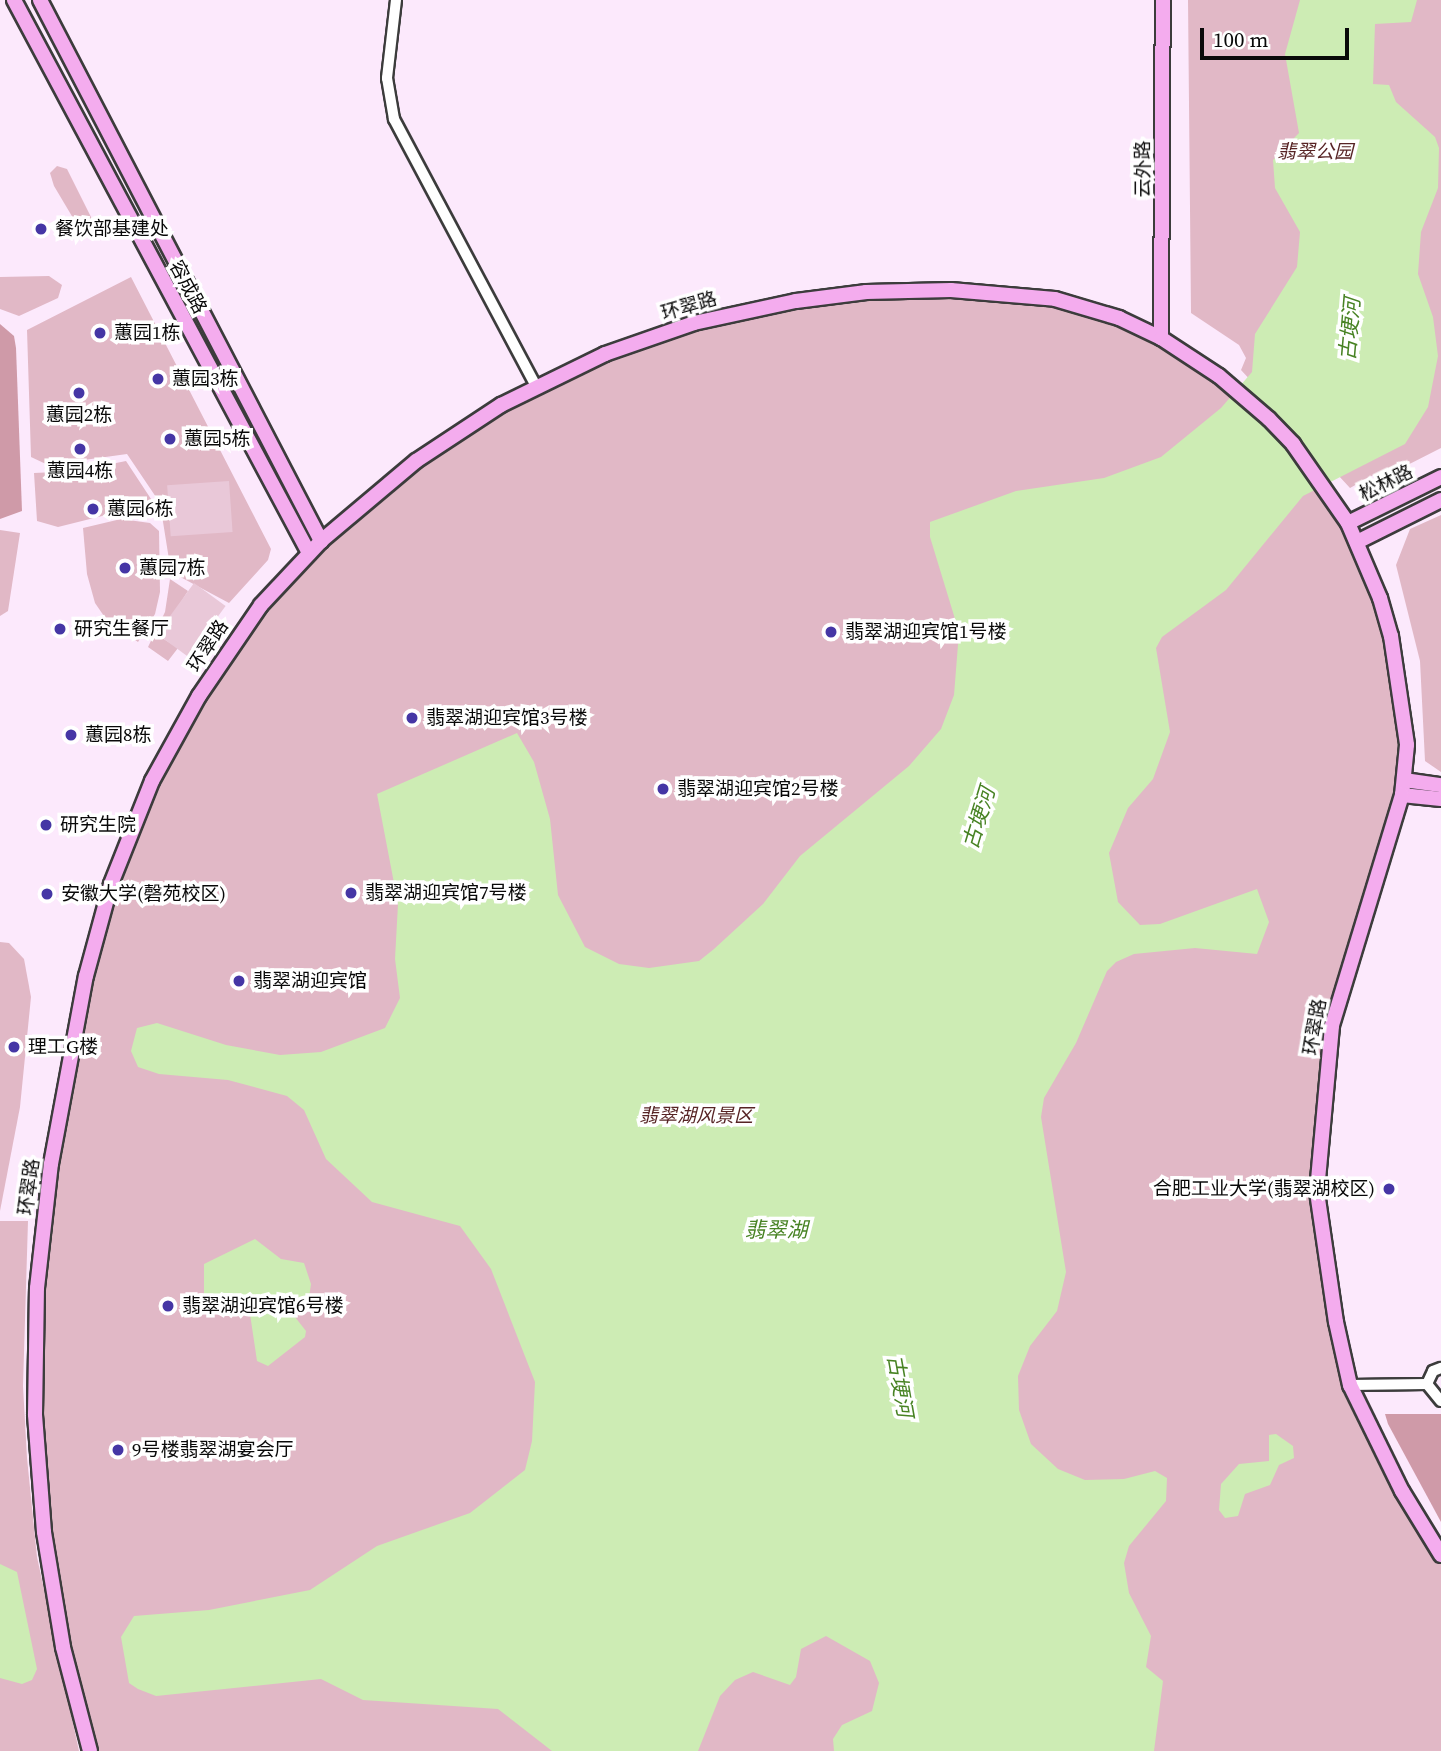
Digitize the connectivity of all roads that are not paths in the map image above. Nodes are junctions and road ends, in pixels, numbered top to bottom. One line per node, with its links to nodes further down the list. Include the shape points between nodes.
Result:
1 (15, 0): 12 (street, 容成路)
2 (40, 0): 10 (street, 容成路)
3 (396, 0): 6 (street, via 387,78 394,119)
4 (1163, 0): 5 (street, 云外路)
5 (1161, 338): 6 (street, 环翠路, via 1119,318 1055,299 951,290 866,292 778,304 694,323 605,354); 9 (street, 环翠路, via 1219,376 1293,444)
6 (536, 386): 10 (street, 环翠路, via 416,461)
7 (1441, 477): 9 (street, 松林路)
8 (1441, 500): 11 (street, 松林路)
9 (1348, 523): 11 (street, 环翠路)
10 (321, 541): 12 (street, 环翠路)
11 (1357, 542): 14 (street, 环翠路, via 1391,636 1407,745)
12 (309, 553): 21 (street, 环翠路, via 242,629 178,731 137,814 93,945 60,1110 39,1255 35,1413 52,1585)
13 (1441, 785): 14 (street)
14 (1403, 788): 15 (street); 18 (street, 环翠路, via 1349,962 1329,1054 1317,1192)
15 (1441, 799)
16 (1441, 1368): 17 (street, via 1433,1371)
17 (1427, 1384): 18 (street); 19 (street)
18 (1350, 1385): 20 (street, 环翠路, via 1402,1491)
19 (1441, 1401)
20 (1441, 1555)
21 (90, 1751)

